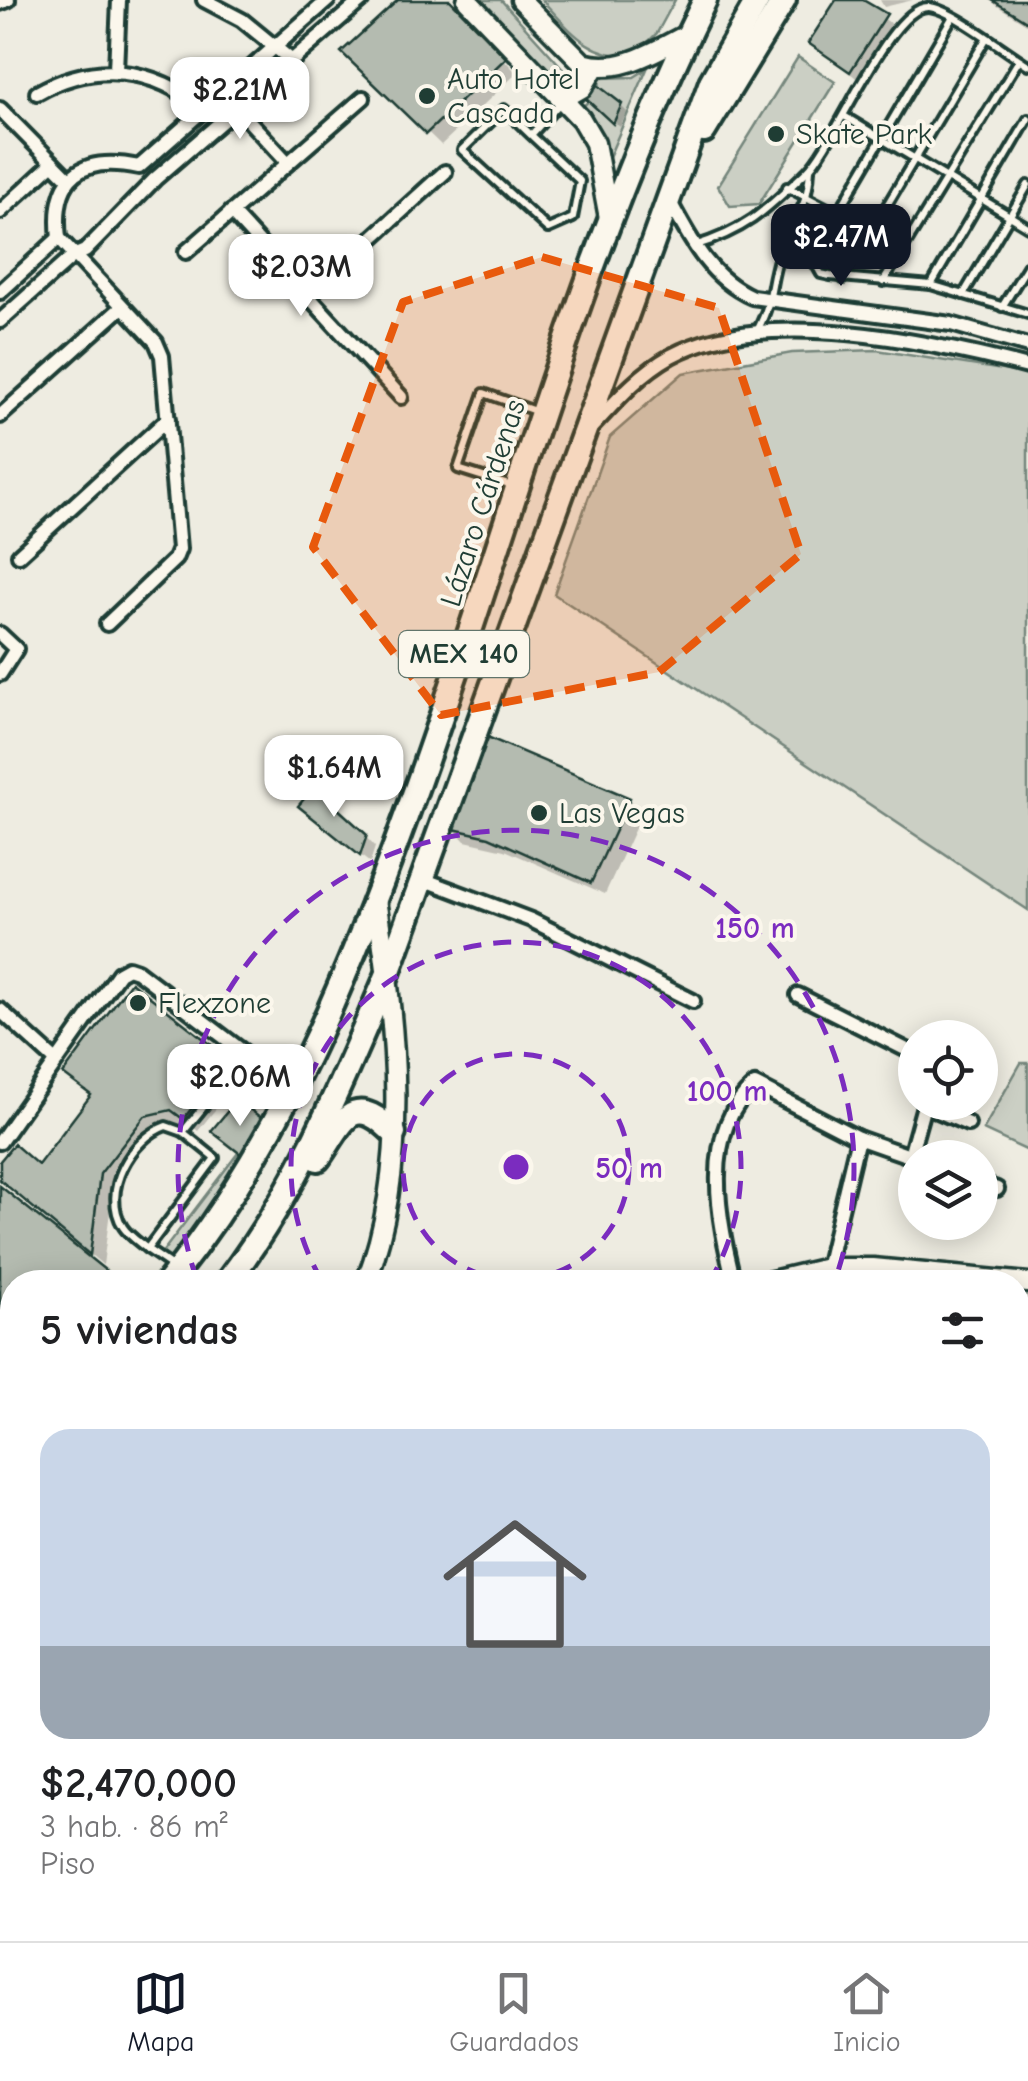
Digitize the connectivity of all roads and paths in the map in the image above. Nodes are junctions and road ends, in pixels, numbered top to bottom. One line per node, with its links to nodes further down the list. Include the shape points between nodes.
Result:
1 (8, 0): 11 (street)
2 (119, 0): 20 (street)
3 (204, 0): 15 (street)
4 (328, 0): 15 (street)
5 (362, 0): 17 (street)
6 (467, 0): 24 (main road)
7 (520, 0): 19 (main road, via 583,63)
8 (705, 0): 13 (highway, Lázaro Cárdenas / MEX 140)
9 (758, 0): 35 (highway, MEX 140, via 711,82)
10 (784, 0): 35 (highway)
11 (0, 2)
12 (952, 18): 14 (lane); 28 (lane, via 929,7 906,17); 31 (lane)
13 (688, 34): 19 (main road, via 635,60); 49 (highway, Lázaro Cárdenas / MEX 140, via 645,122)
14 (986, 39): 16 (lane); 32 (lane)
15 (276, 45): 17 (street); 22 (street)
16 (1019, 60): 18 (lane); 38 (lane)
17 (292, 61): 25 (street)
18 (1028, 65)
19 (595, 67): 24 (main road, via 582,88)
20 (116, 70): 21 (street, via 62,79); 27 (street, via 166,83)
21 (37, 93)
22 (223, 93): 25 (street); 27 (street)
23 (363, 98): 33 (street)
24 (563, 99): 30 (lane); 49 (main road, via 595,143)
25 (237, 108): 33 (street); 54 (street)
26 (0, 109): 34 (street)
27 (204, 109): 39 (street, via 139,168 108,161)
28 (844, 116): 31 (lane); 36 (lane)
29 (1028, 119): 43 (lane)
30 (531, 135): 30 (lane, via 580,181 573,218 548,228 462,150 504,109)
31 (880, 138): 32 (lane); 47 (lane)
32 (913, 158): 38 (lane); 56 (lane)
33 (288, 162): 46 (street)
34 (53, 163): 39 (street); 45 (street)
35 (681, 168): 44 (highway, MEX 140)
36 (810, 168): 41 (lane); 42 (lane)
37 (445, 172): 61 (street)
38 (946, 178): 43 (lane); 57 (lane)
39 (69, 179): 51 (street, via 56,215)
40 (1028, 186): 48 (lane)
41 (786, 187): 42 (lane); 52 (lane, via 750,225)
42 (809, 199): 47 (lane); 62 (lane, via 778,257)
43 (981, 199): 48 (lane); 58 (lane)
44 (670, 202): 52 (street); 74 (highway, MEX 140)
45 (0, 212)
46 (231, 212): 53 (street); 61 (street)
47 (837, 213): 56 (lane, via 816,266 821,274)
48 (1009, 216): 50 (lane); 60 (lane)
49 (610, 223): 71 (highway, Lázaro Cárdenas / MEX 140)
50 (1028, 228)
51 (60, 238): 54 (street); 59 (street)
52 (693, 246): 62 (street, via 731,287)
53 (186, 252)
54 (72, 256): 64 (street); 66 (street)
55 (1028, 265): 63 (lane)
56 (843, 279): 57 (lane)
57 (882, 282): 58 (lane)
58 (931, 285): 60 (lane)
59 (0, 292)
60 (963, 295): 63 (lane)
61 (308, 296): 70 (street)
62 (773, 300): 67 (lane); 68 (street, via 951,324)
63 (1002, 307): 65 (lane)
64 (121, 308): 72 (street); 73 (street, via 162,356)
65 (1028, 314)
66 (0, 321)
67 (756, 332): 69 (street, via 847,332); 74 (street, via 673,355 637,378)
68 (1028, 346)
69 (1028, 368)
70 (401, 398)
71 (544, 414): 75 (highway, Lázaro Cárdenas / MEX 140); 75 (lane, via 484,392 458,469)
72 (0, 416)
73 (168, 419): 76 (street); 77 (street, via 179,550)
74 (587, 432): 80 (highway, MEX 140)
75 (518, 488): 81 (highway, Lázaro Cárdenas / MEX 140)
76 (18, 554)
77 (107, 624)
78 (0, 634): 79 (street, via 16,649)
79 (0, 674)
80 (420, 878): 82 (highway, MEX 140); 84 (street, via 531,920)
81 (376, 900): 82 (main road); 89 (highway, Lázaro Cárdenas / MEX 140)
82 (388, 971): 93 (main road); 97 (highway, MEX 140)
83 (798, 995): 86 (street)
84 (693, 1001)
85 (0, 1010): 88 (street)
86 (898, 1045)
87 (246, 1055): 88 (street, via 128,968); 89 (street); 92 (lane)
88 (56, 1061): 95 (street)
89 (292, 1088): 101 (highway, Lázaro Cárdenas / MEX 140, via 224,1208)
90 (959, 1120): 91 (street)
91 (968, 1124)
92 (183, 1132): 98 (lane, via 216,1158); 98 (lane, via 166,1126 150,1131 121,1174 122,1226)
93 (394, 1133): 97 (highway, via 374,1113 350,1113); 103 (main road)
94 (858, 1138): 96 (street); 99 (street); 104 (street, via 755,1085 742,1096 728,1124 717,1177)
95 (0, 1142)
96 (898, 1152)
97 (287, 1196): 102 (highway, MEX 140)
98 (147, 1249): 100 (lane)
99 (827, 1268): 105 (main road); 106 (main road)
100 (167, 1270)
101 (178, 1270)
102 (235, 1270)
103 (370, 1270)
104 (731, 1270)
105 (820, 1270)
106 (854, 1270)

